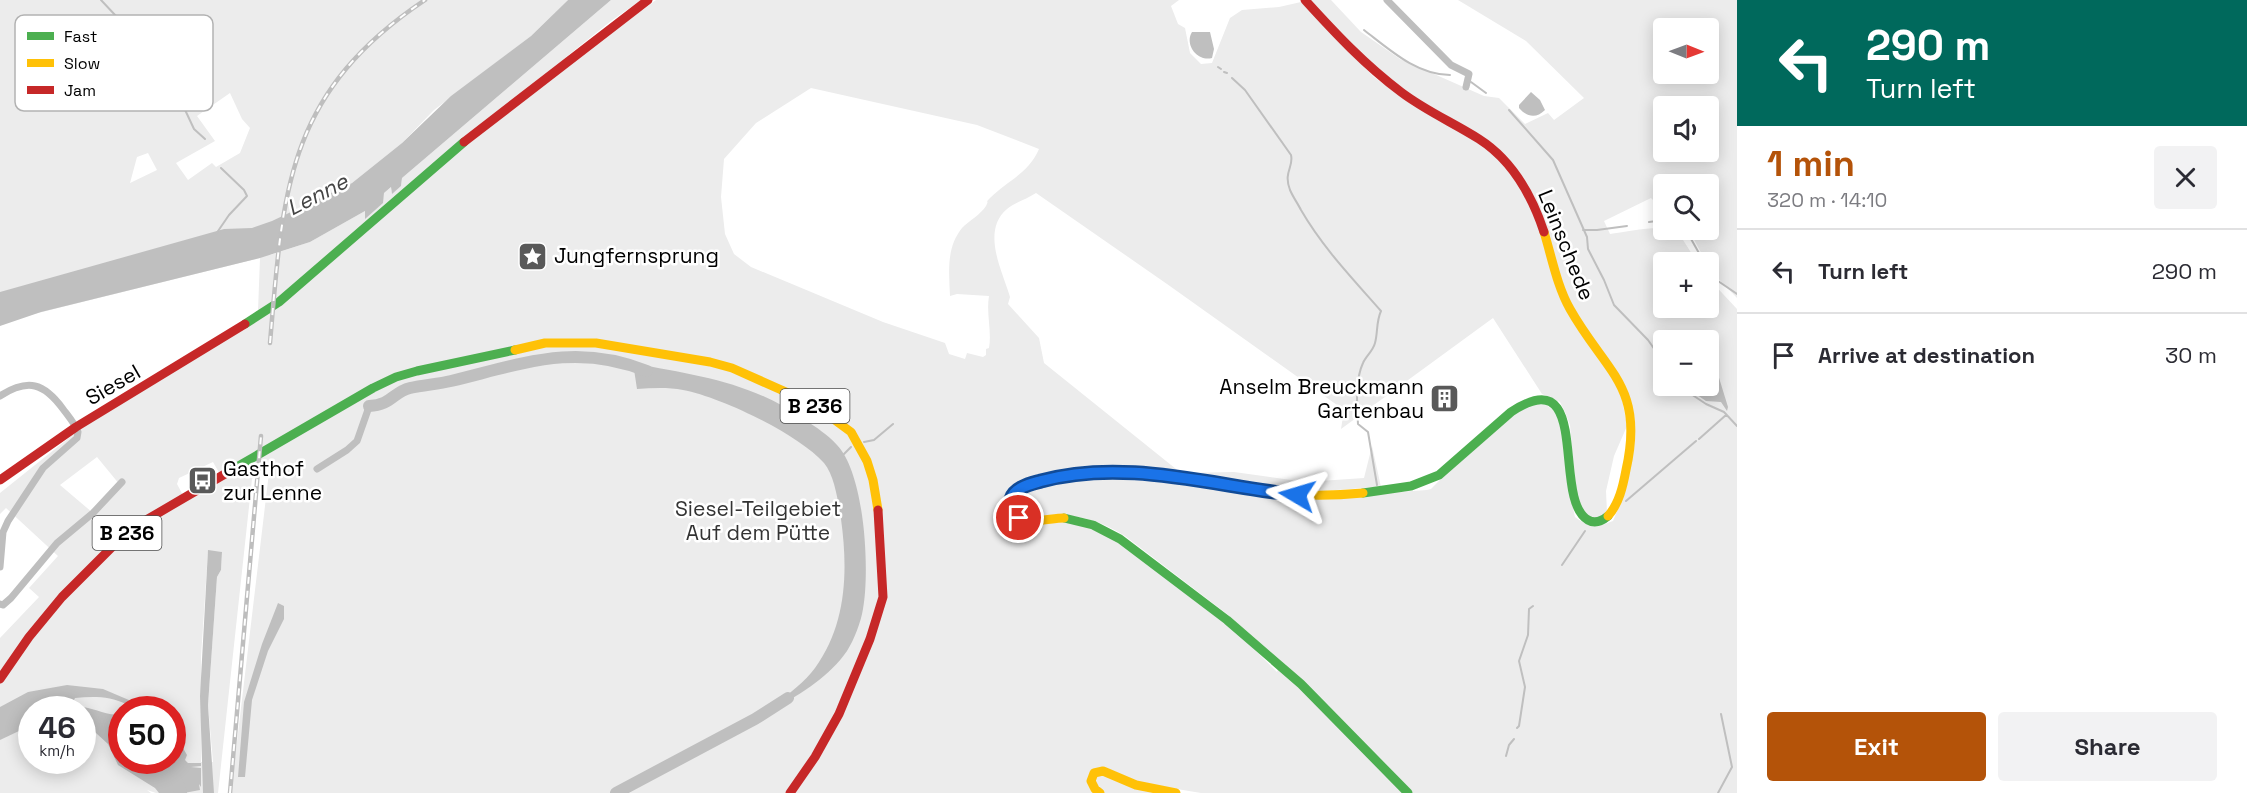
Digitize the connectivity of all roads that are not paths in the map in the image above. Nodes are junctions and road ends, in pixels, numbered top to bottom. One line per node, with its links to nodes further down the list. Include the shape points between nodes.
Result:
1 (648, 0): 6 (main road, Siesel, via 446,156 279,302)
2 (1305, 0): 15 (main road, Leinschede, via 1394,87 1416,104 1479,138 1510,167 1530,197 1565,298 1620,381 1631,418 1629,453 1620,496 1612,512 1598,522 1585,519 1578,510 1562,413 1554,404 1540,399 1530,400 1500,421 1432,480 1408,488 1297,495 1155,475 1087,472 1030,484 1017,490 1010,504 1013,513 1022,519 1088,522 1138,551 1264,651)
3 (1387, 0): 4 (street, via 1451,65 1469,74)
4 (1466, 87)
5 (0, 396): 6 (street, via 22,385 39,386 54,396)
6 (76, 427): 7 (main road); 9 (street, Siesel, via 77,438 43,468 5,526)
7 (0, 480)
8 (123, 482): 10 (street, via 57,543 11,598)
9 (0, 567)
10 (0, 604)
11 (0, 679): 12 (main road, B 236, via 50,610 118,540 373,388 417,371 545,343 596,343 710,362 746,373 836,419 851,432 867,460 880,526 881,609 839,714)
12 (790, 793)
13 (1100, 793): 14 (main road, via 1091,781 1099,771 1136,786)
14 (1176, 793)
15 (1408, 793)

